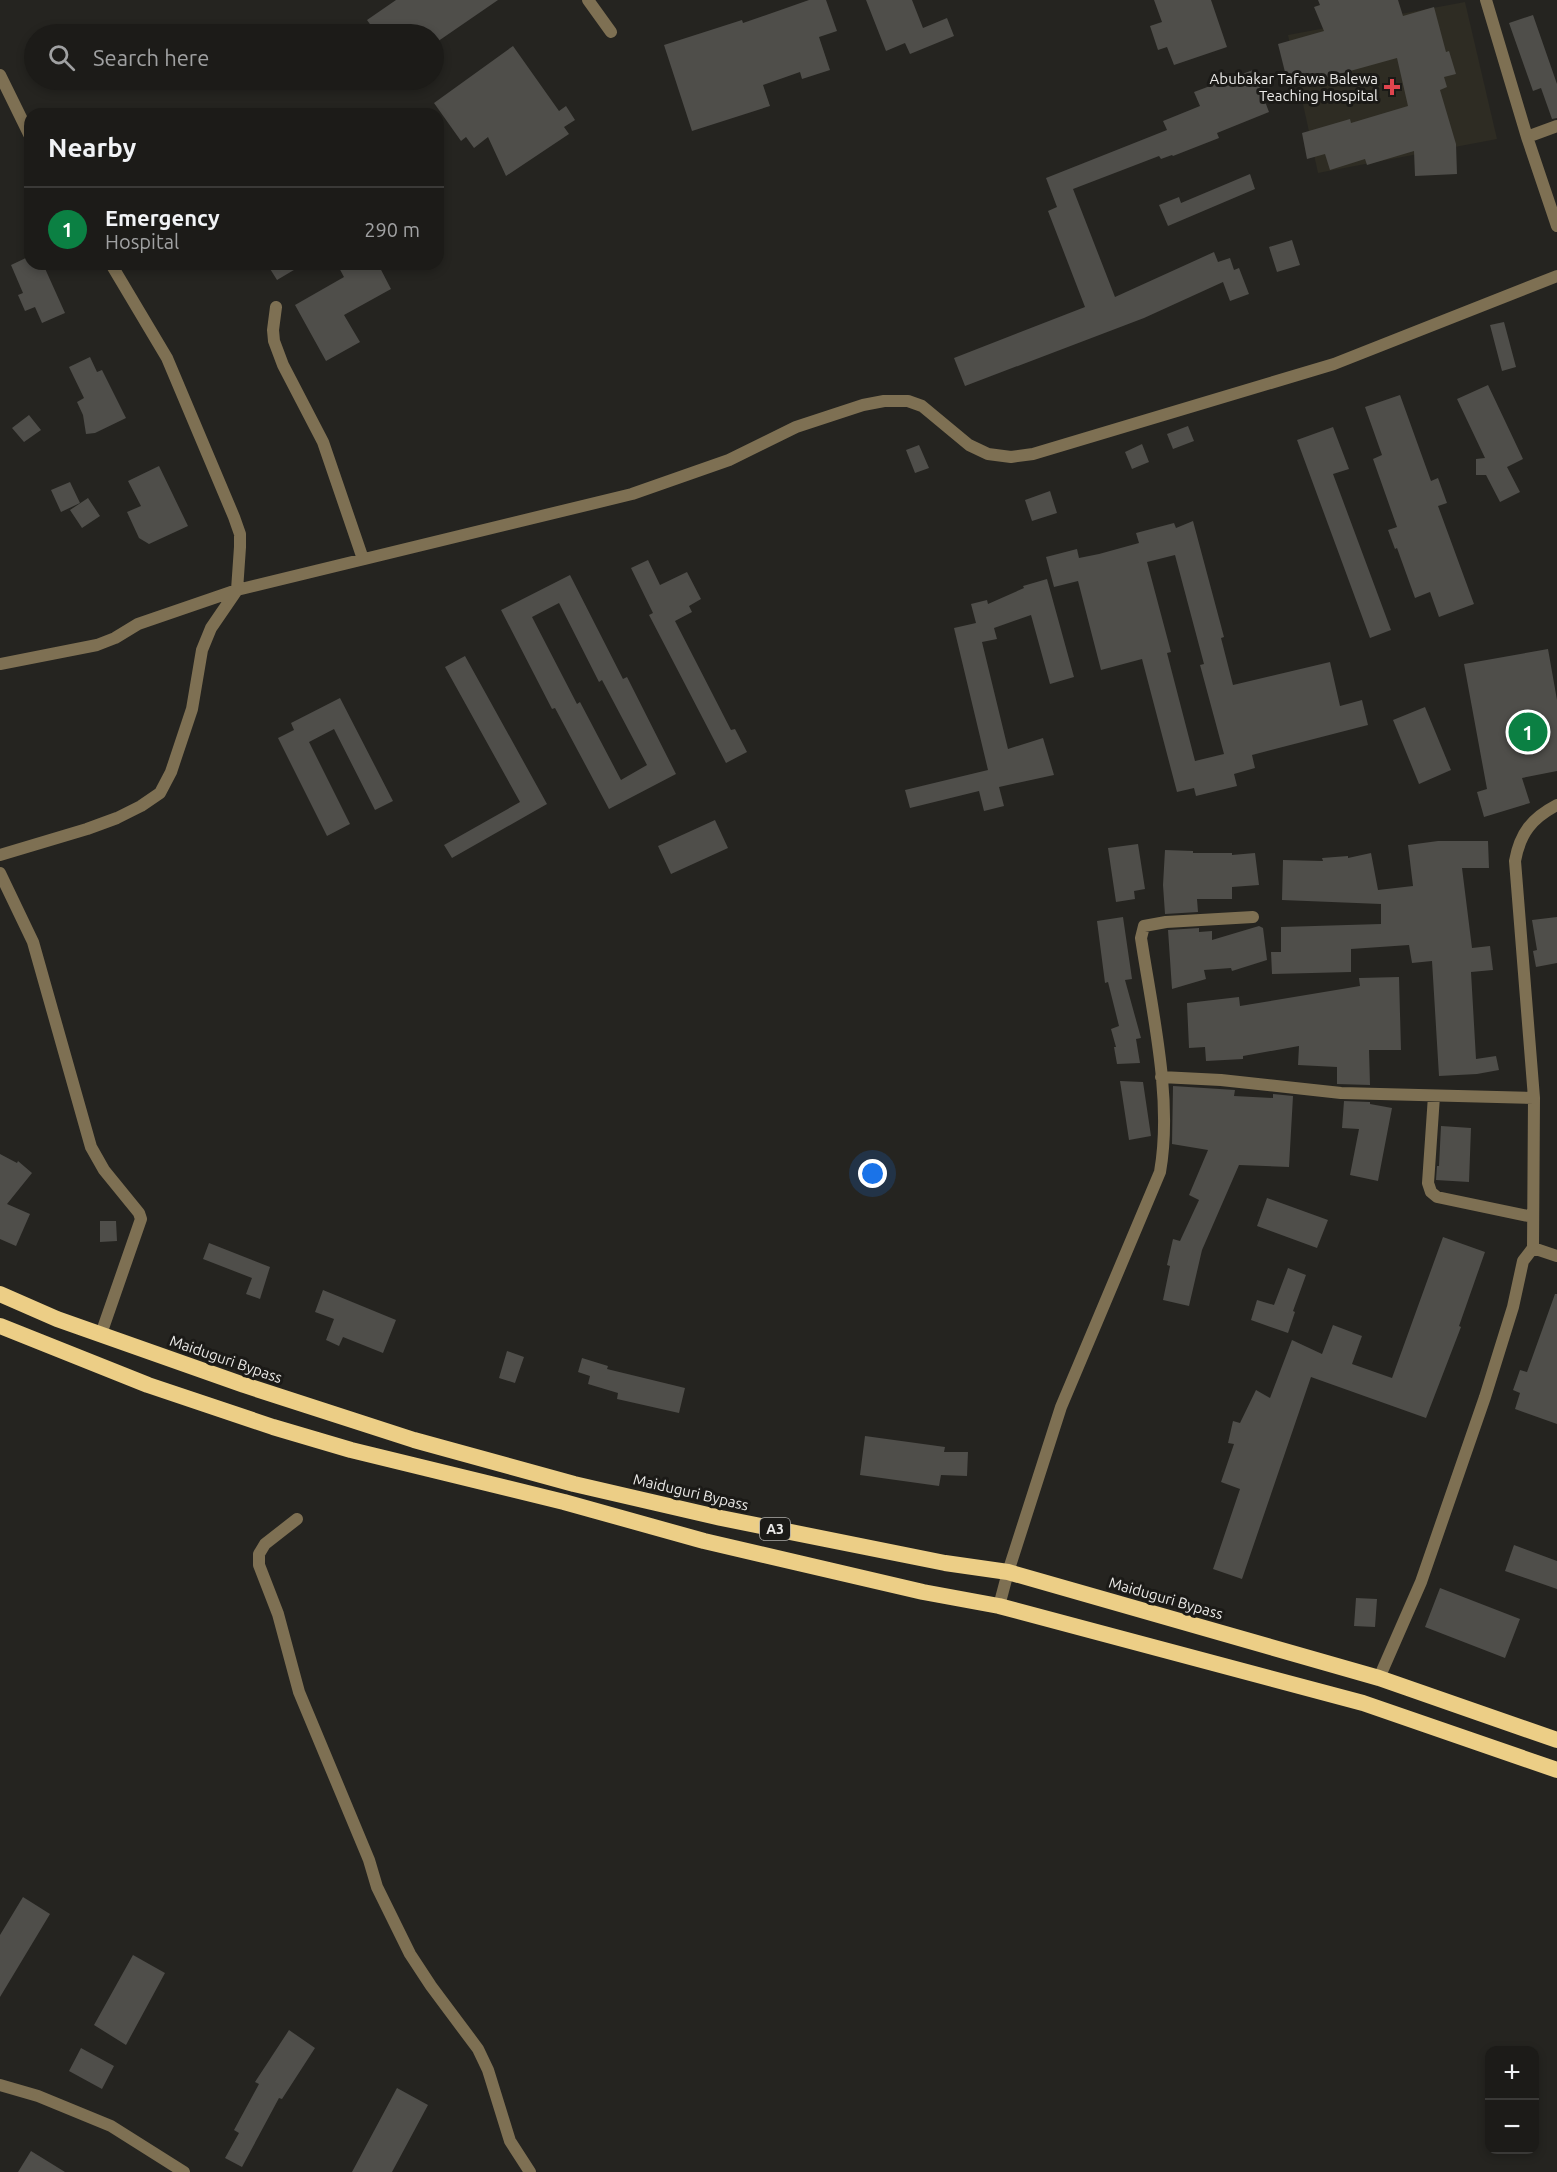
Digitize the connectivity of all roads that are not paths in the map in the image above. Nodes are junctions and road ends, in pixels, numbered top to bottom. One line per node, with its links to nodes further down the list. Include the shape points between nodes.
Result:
1 (588, 0): 3 (street)
2 (1486, 0): 7 (street)
3 (612, 32)
4 (0, 75): 5 (street)
5 (24, 124)
6 (1557, 126): 7 (street)
7 (1527, 137): 8 (street)
8 (1557, 226)
9 (115, 270): 13 (street, via 167,358 234,517 240,534)
10 (1557, 276): 12 (street, via 1334,364 1033,454 988,454 969,445 922,406 884,400 796,427 729,460 644,491)
11 (276, 307): 12 (street, via 274,341 323,442)
12 (363, 559): 13 (street)
13 (237, 590): 14 (street, via 138,624 97,645); 16 (street, via 211,628 202,650 192,709 160,793 117,818)
14 (0, 664)
15 (1557, 805): 21 (street, via 1534,819 1518,845 1515,861)
16 (0, 855)
17 (0, 873): 27 (street, via 33,942 91,1147 141,1219)
18 (1253, 917): 19 (street, via 1144,926 1141,938)
19 (1161, 1077): 20 (street, via 1341,1093); 29 (street, via 1164,1134 1160,1172 1061,1407)
20 (1434, 1096): 21 (street); 22 (street, via 1428,1184 1431,1192 1437,1197)
21 (1534, 1098): 22 (street)
22 (1533, 1217): 23 (street)
23 (1533, 1248): 24 (street); 31 (street, via 1523,1261 1485,1397 1420,1582)
24 (1557, 1256)
25 (0, 1294): 27 (highway, Maiduguri Bypass / A3)
26 (0, 1326): 30 (highway, A3, via 148,1384 351,1450 704,1540)
27 (101, 1334): 29 (highway, Maiduguri Bypass / A3, via 414,1440 574,1484 721,1518)
28 (297, 1519): 36 (street, via 265,1544 259,1554 259,1565 279,1614 300,1692 398,1933 478,2049 510,2140)
29 (1008, 1572): 30 (street); 31 (highway, Maiduguri Bypass / A3)
30 (999, 1606): 33 (highway, A3, via 1363,1703)
31 (1379, 1678): 32 (highway, Maiduguri Bypass / A3)
32 (1557, 1740)
33 (1557, 1770)
34 (0, 2085): 35 (street, via 95,2118)
35 (184, 2172)
36 (530, 2172)

